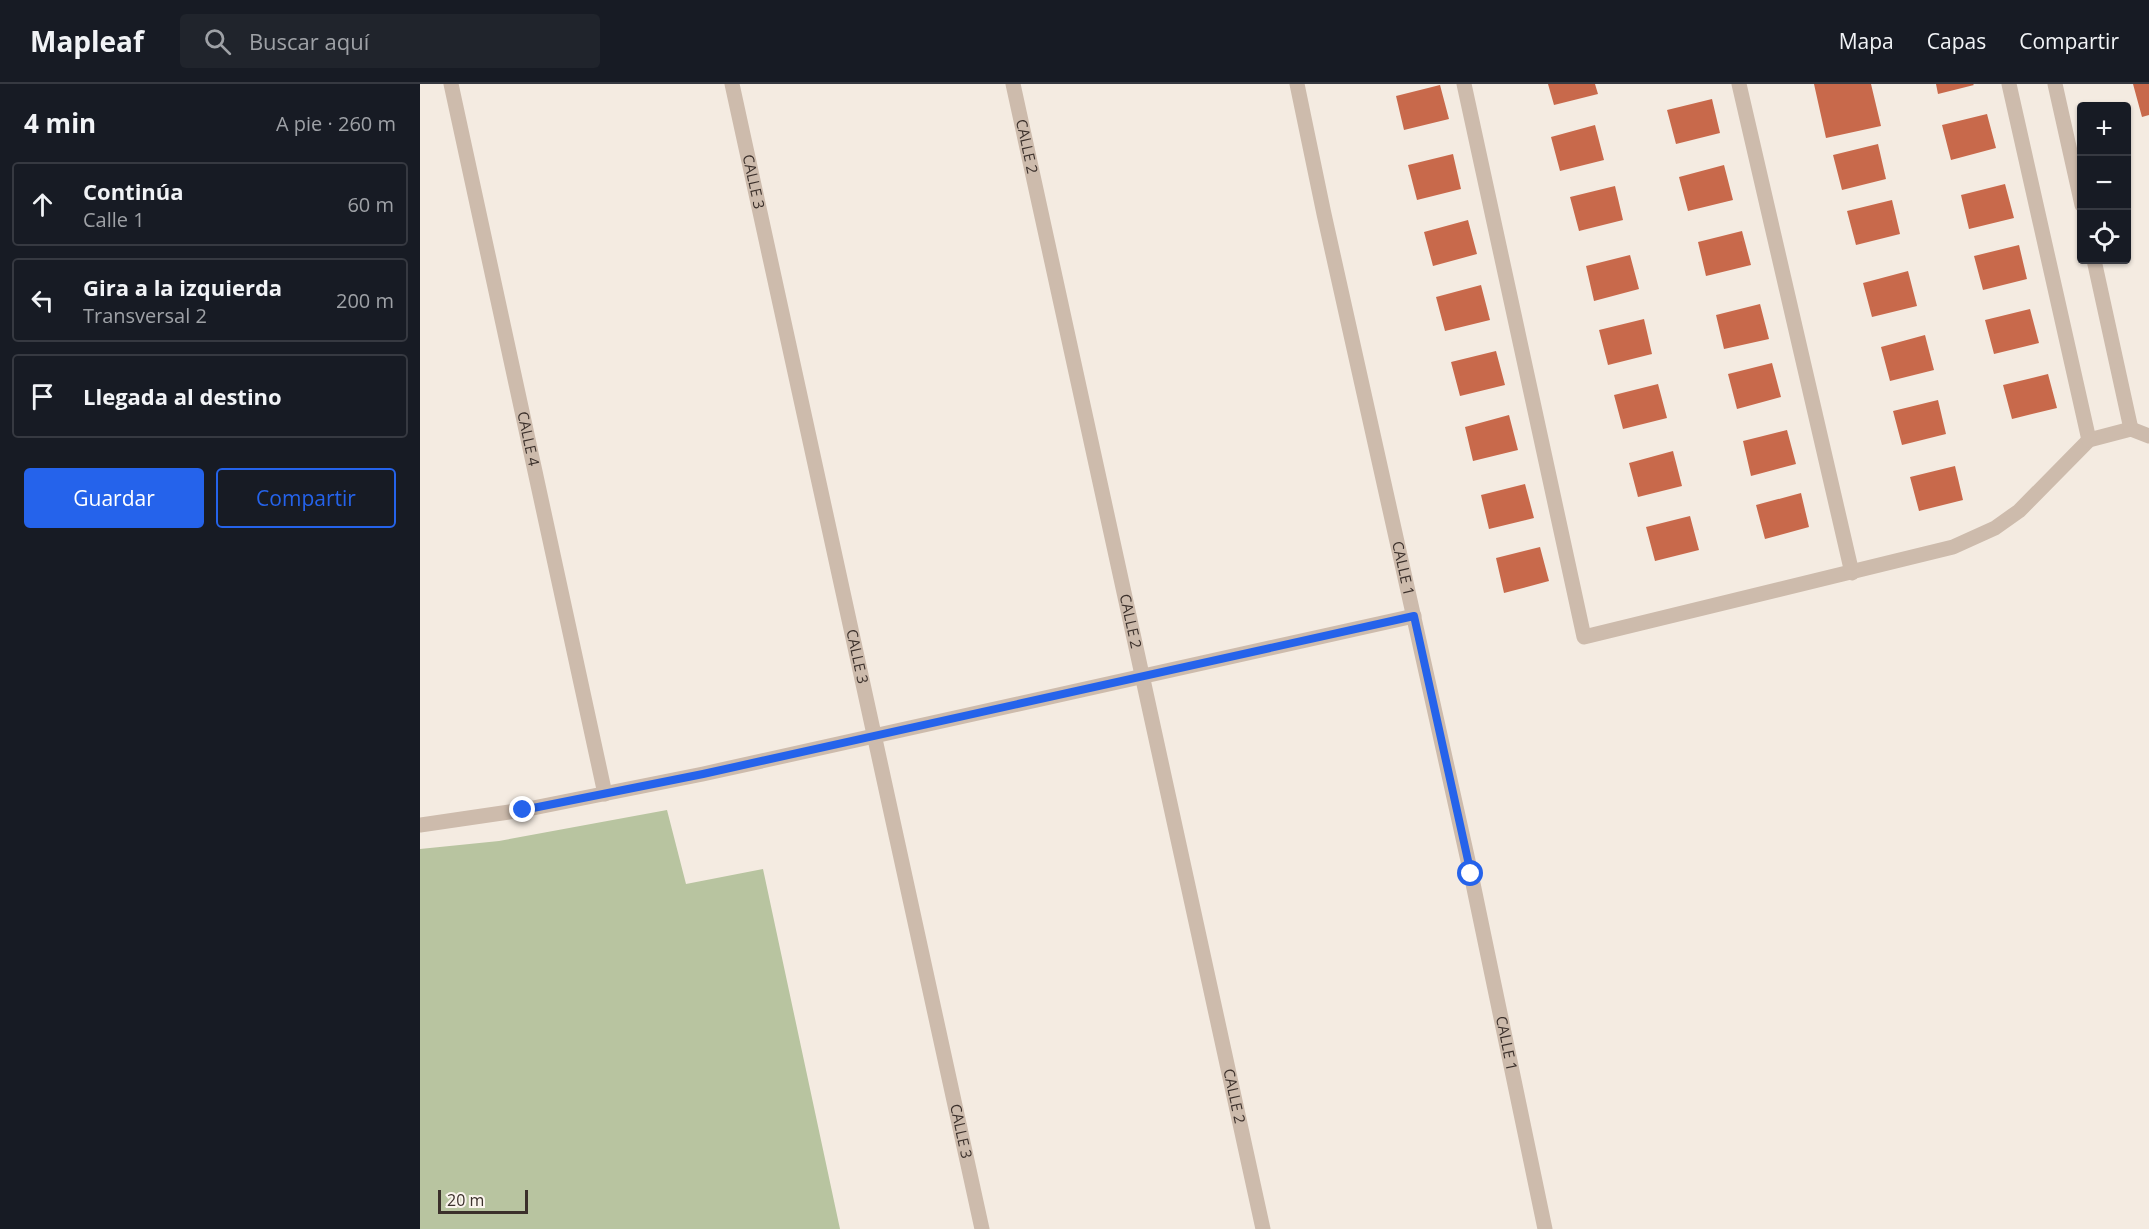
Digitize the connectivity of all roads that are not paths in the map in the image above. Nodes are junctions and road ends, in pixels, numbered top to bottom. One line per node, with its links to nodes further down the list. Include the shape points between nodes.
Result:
1 (451, 84): 18 (street, CALLE 4)
2 (732, 84): 17 (street, CALLE 3)
3 (1013, 84): 16 (street, CALLE 2)
4 (1297, 84): 15 (street, CALLE 1)
5 (1464, 84): 14 (street, via 1584,637)
6 (1739, 84): 14 (street)
7 (2009, 84): 13 (street)
8 (2055, 84): 9 (street)
9 (2077, 183)
10 (2095, 264): 11 (street)
11 (2132, 429): 12 (street); 13 (street)
12 (2149, 436)
13 (2089, 440): 14 (street, via 2019,511 1995,528 1953,547)
14 (1851, 573)
15 (1414, 616): 16 (street); 22 (street, CALLE 1)
16 (1142, 676): 17 (street); 21 (street, CALLE 2)
17 (874, 736): 18 (street); 20 (street, CALLE 3)
18 (605, 794): 19 (street)
19 (420, 825)
20 (982, 1229)
21 (1263, 1229)
22 (1545, 1229)

